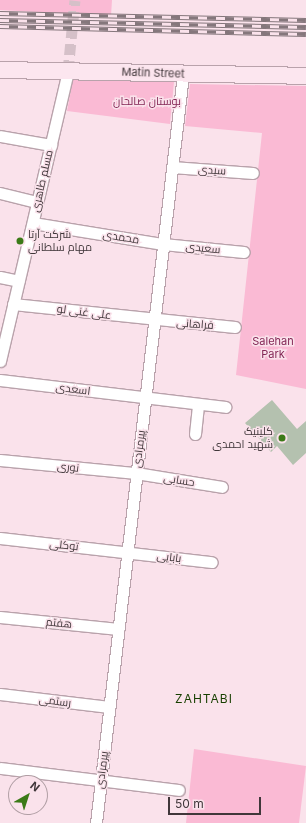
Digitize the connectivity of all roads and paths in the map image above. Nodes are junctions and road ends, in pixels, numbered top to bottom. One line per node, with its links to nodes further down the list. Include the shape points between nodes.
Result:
1 (0, 70): 2 (street, Matin Street)
2 (68, 71): 3 (street, Matin Street); 6 (street, مسلم طاهری)
3 (183, 74): 4 (street, Matin Street); 7 (street, پیرمرادی)
4 (306, 76)
5 (0, 136): 6 (street)
6 (51, 145): 10 (street, مسلم طاهری)
7 (172, 166): 8 (street, سیدی); 12 (street, پیرمرادی)
8 (253, 173)
9 (0, 193): 10 (street)
10 (38, 202): 11 (street, مسلم طاهری)
11 (33, 223): 12 (street, محمدی); 15 (street, مسلم طاهری)
12 (163, 244): 13 (street, سعیدی); 17 (street, پیرمرادی)
13 (244, 252)
14 (0, 277): 15 (street)
15 (19, 281): 16 (street, مسلم طاهری)
16 (13, 304): 17 (street, علی غنی لو); 19 (street, مسلم طاهری)
17 (154, 321): 18 (street, فراهانی); 22 (street, پیرمرادی)
18 (235, 327)
19 (4, 330): 20 (street, مسلم طاهری)
20 (0, 361)
21 (0, 380): 22 (street, اسعدی)
22 (145, 398): 23 (street); 27 (street, پیرمرادی)
23 (198, 404): 24 (street); 25 (street)
24 (225, 407)
25 (195, 434)
26 (0, 460): 27 (street, نوری)
27 (136, 473): 28 (street, حسابی); 30 (street, پیرمرادی)
28 (222, 486)
29 (0, 538): 30 (street, توکلی)
30 (127, 552): 31 (street, بابایی); 33 (street, پیرمرادی)
31 (212, 562)
32 (0, 617): 33 (street, هفتم)
33 (118, 629): 35 (street, پیرمرادی)
34 (0, 694): 35 (street, رستمی)
35 (109, 708): 37 (street, پیرمرادی)
36 (0, 768): 37 (street)
37 (100, 781): 38 (street); 39 (street, پیرمرادی)
38 (179, 790)
39 (96, 823)

